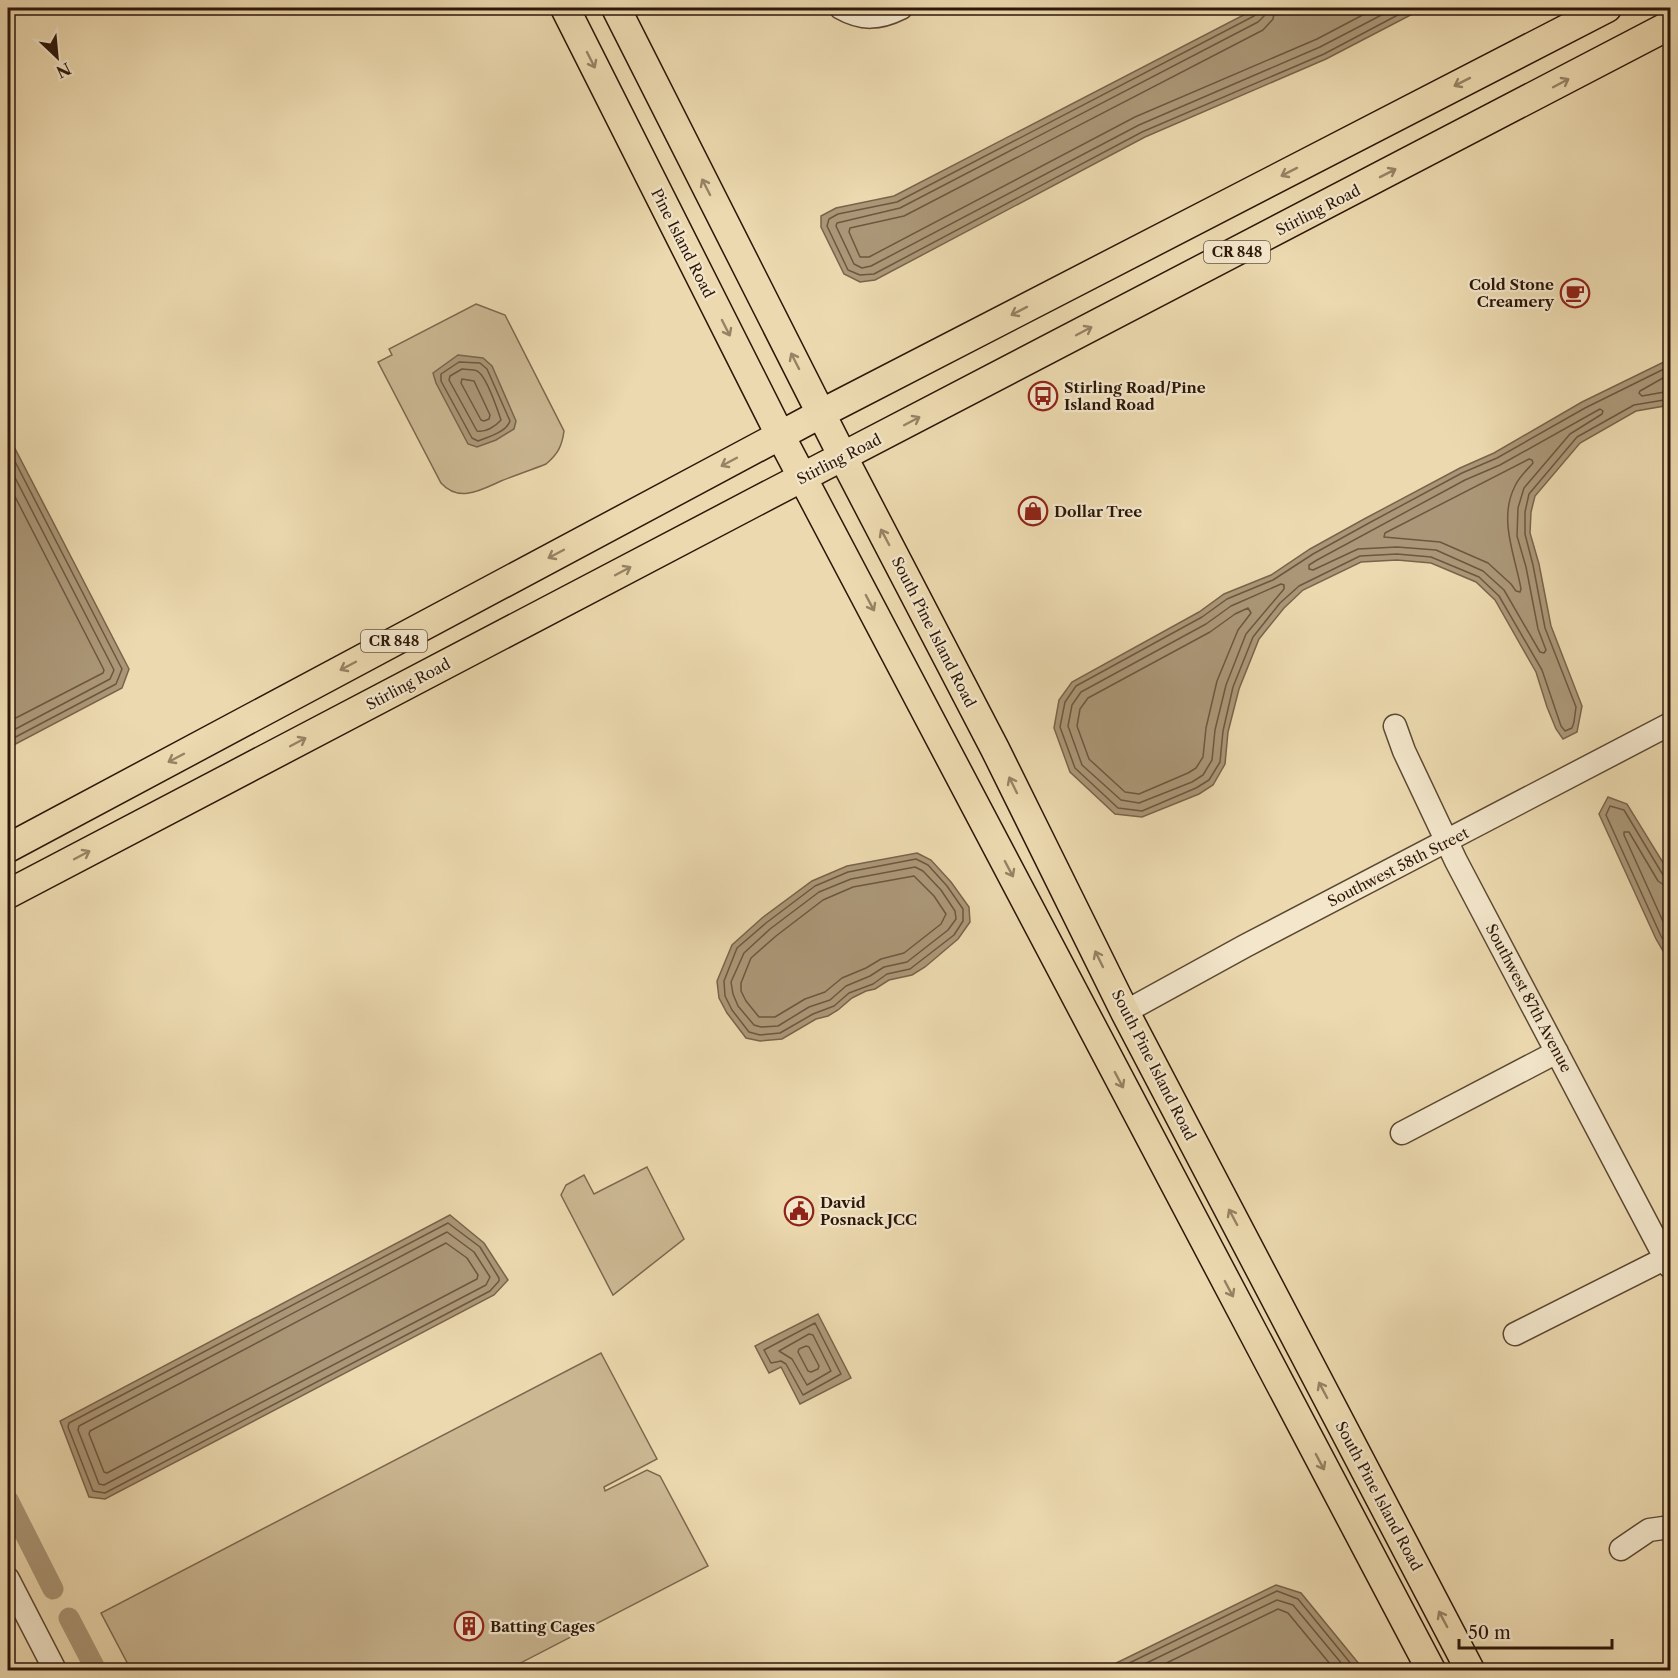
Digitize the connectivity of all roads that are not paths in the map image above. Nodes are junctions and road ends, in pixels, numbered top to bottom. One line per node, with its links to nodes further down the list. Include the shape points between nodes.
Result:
1 (565, 8): 10 (main road, Pine Island Road, one-way to 10)
2 (616, 8): 9 (main road, one-way to 2)
3 (901, 8): 5 (street, via 876,17)
4 (1607, 8): 7 (main road, CR 848)
5 (849, 19)
6 (1671, 26): 8 (main road, Stirling Road / CR 848, one-way to 6)
7 (1505, 60): 8 (main road); 9 (main road, CR 848, one-way to 9)
8 (1530, 100): 11 (main road, Stirling Road / CR 848, one-way to 8)
9 (822, 413): 10 (main road, CR 848); 11 (main road)
10 (780, 435): 12 (main road, Pine Island Road); 15 (main road, CR 848, one-way to 15)
11 (843, 457): 12 (main road, Stirling Road / CR 848); 20 (main road, South Pine Island Road, one-way to 11)
12 (804, 477): 16 (main road, Stirling Road / CR 848, one-way to 12); 29 (main road, one-way to 29)
13 (1671, 724): 17 (street, Southwest 58th Street)
14 (1395, 726): 17 (street, Southwest 87th Avenue)
15 (226, 731): 16 (main road); 18 (main road, CR 848, one-way to 18)
16 (246, 769): 19 (main road, Stirling Road / CR 848, one-way to 16)
17 (1447, 842): 20 (street, Southwest 58th Street); 21 (street, Southwest 87th Avenue)
18 (8, 848)
19 (8, 894)
20 (1125, 1012): 30 (main road, South Pine Island Road, one-way to 20)
21 (1557, 1052): 22 (street); 23 (street, Southwest 87th Avenue)
22 (1402, 1133)
23 (1669, 1260): 24 (street)
24 (1515, 1334)
25 (1671, 1527): 26 (street, via 1649,1530)
26 (1621, 1549)
27 (8, 1579): 28 (street)
28 (55, 1671)
29 (1431, 1671)
30 (1470, 1671)

